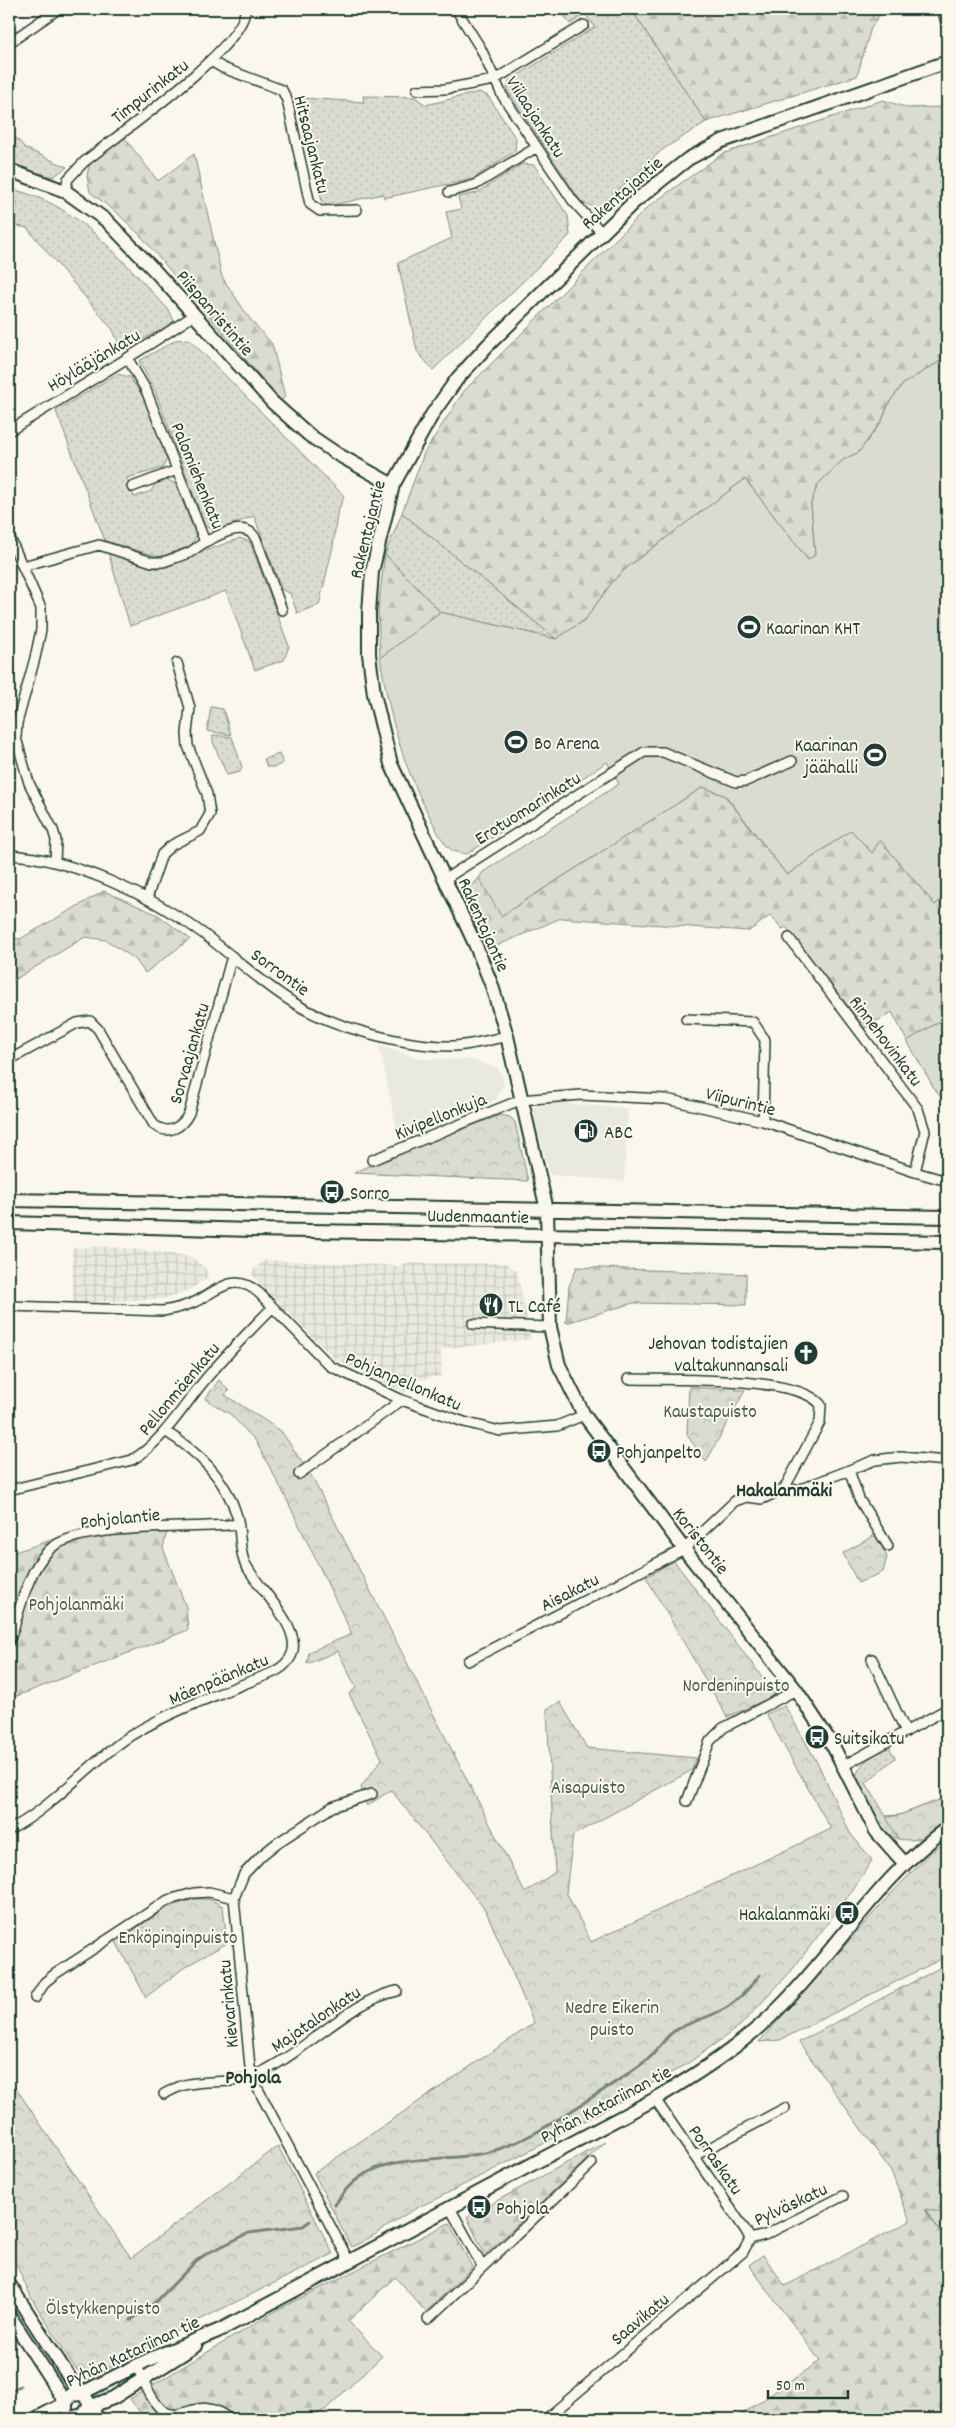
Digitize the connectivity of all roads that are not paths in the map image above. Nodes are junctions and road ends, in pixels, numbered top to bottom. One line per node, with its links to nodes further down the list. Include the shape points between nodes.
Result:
1 (58, 9): 7 (street)
2 (245, 9): 8 (street, Timpurinkatu, via 239,28)
3 (456, 9): 10 (street, Viilaajankatu, via 481,49)
4 (942, 9): 6 (street)
5 (584, 25): 10 (street)
6 (947, 25)
7 (9, 43)
8 (211, 61): 14 (street, Timpurinkatu, via 84,162 68,179); 16 (street, Hitsaajankatu, via 282,90 310,204 320,211)
9 (947, 62): 17 (street, Rakentajantie, via 722,141 670,172)
10 (494, 80): 11 (street, via 445,89); 12 (street, Viilaajankatu)
11 (417, 90)
12 (537, 147): 15 (street, via 475,185); 17 (street, Viilaajankatu, via 573,201)
13 (9, 170): 14 (street, Piispanristintie)
14 (65, 191): 18 (street, Piispanristintie, via 107,221)
15 (449, 192)
16 (357, 210)
17 (602, 233): 22 (street, Rakentajantie, via 457,379 433,413)
18 (194, 315): 19 (street, Höylääjänkatu); 22 (street, Piispanristintie, via 272,402 337,454)
19 (128, 359): 20 (street, Höylääjänkatu); 21 (street, Palomiehenkatu, via 146,390)
20 (9, 431)
21 (177, 470): 23 (street); 25 (street, Palomiehenkatu)
22 (393, 486): 32 (street, Rakentajantie, via 372,572 368,612 374,694 391,764)
23 (132, 487)
24 (9, 536): 26 (street)
25 (205, 542): 26 (street, via 163,562 152,562 99,546); 27 (street, Palomiehenkatu, via 240,529 250,532 256,539)
26 (23, 566): 31 (street, via 40,604 42,619 35,658 16,723 16,738 29,783 53,830)
27 (282, 610)
28 (177, 663): 33 (street, via 190,708 188,746 207,794 210,814 200,831 172,845 162,854)
29 (792, 761): 32 (street, Erotuomarinkatu, via 746,781 736,782 663,752 644,752)
30 (9, 856): 31 (street, Sorrontie)
31 (56, 862): 33 (street, Sorrontie)
32 (445, 879): 37 (street, Rakentajantie, via 483,962)
33 (146, 898): 35 (street, Sorrontie, via 186,921)
34 (789, 938): 42 (street, Rinnehovinkatu, via 918,1109 925,1131)
35 (232, 956): 37 (street, Sorrontie, via 294,1003 350,1027 425,1045 456,1046); 38 (street, Sorvaajankatu, via 189,1113 178,1128 161,1130 154,1125 98,1029 90,1021 78,1023)
36 (686, 1020): 40 (street, via 753,1022 765,1040)
37 (506, 1036): 39 (street, Rakentajantie)
38 (9, 1060)
39 (520, 1100): 40 (street, Viipurintie, via 581,1096 666,1099); 41 (street, Kivipellonkuja); 45 (street, Rakentajantie)
40 (763, 1121): 42 (street, Viipurintie)
41 (372, 1160)
42 (915, 1172): 43 (street, Viipurintie)
43 (947, 1181)
44 (9, 1200): 45 (street, Uudenmaantie)
45 (547, 1210): 46 (street, Uudenmaantie); 48 (street, Koristontie)
46 (947, 1217)
47 (9, 1223): 48 (street, Uudenmaantie)
48 (548, 1234): 49 (street, Uudenmaantie); 53 (street, Koristontie)
49 (947, 1242)
50 (9, 1306): 51 (street, Pohjanpellonkatu, via 163,1311 186,1305 219,1287 237,1282 253,1287)
51 (272, 1308): 55 (street, Pohjanpellonkatu, via 330,1366); 57 (street, Pellonmäenkatu, via 209,1375)
52 (473, 1324): 53 (street)
53 (550, 1327): 56 (street, Koristontie, via 559,1365)
54 (628, 1379): 61 (street, via 750,1383 784,1388 812,1397 822,1411 820,1422)
55 (402, 1400): 56 (street, Pohjanpellonkatu, via 500,1431 557,1426); 60 (street)
56 (584, 1415): 65 (street, Koristontie)
57 (165, 1431): 62 (street, Pellonmäenkatu, via 145,1452 132,1460); 63 (street, Mäenpäänkatu, via 206,1462 230,1498)
58 (947, 1461): 59 (street, Aisakatu, via 888,1458)
59 (849, 1470): 61 (street, Aisakatu, via 798,1490); 64 (street, via 859,1499)
60 (299, 1474)
61 (784, 1489): 65 (street, Aisakatu, via 762,1499 748,1497 736,1501)
62 (9, 1490)
63 (238, 1524): 66 (street, Pohjolantie, via 102,1532 72,1538 48,1550 25,1592); 76 (street, Mäenpäänkatu, via 244,1562 289,1628 292,1650 284,1667 157,1721 130,1736 41,1810)
64 (888, 1546)
65 (684, 1549): 68 (street, Aisakatu); 69 (street, Koristontie)
66 (9, 1642)
67 (872, 1659): 71 (street)
68 (468, 1661)
69 (796, 1690): 72 (street, Koristontie); 74 (street, via 716,1734 710,1741)
70 (947, 1709): 71 (street)
71 (906, 1732): 72 (street)
72 (843, 1766): 77 (street, Koristontie, via 876,1831)
73 (372, 1794): 78 (street, Kievarinkatu, via 332,1806 277,1843 244,1874)
74 (687, 1801)
75 (947, 1828): 77 (street, Pyhän Katariinan tie)
76 (9, 1830)
77 (905, 1864): 83 (street, Pyhän Katariinan tie, via 760,2028 719,2059)
78 (234, 1898): 80 (street, via 209,1892 168,1900 55,1974 45,1982); 81 (street, Kievarinkatu, via 247,2052)
79 (397, 1991): 81 (street, Majatalonkatu, via 374,1998)
80 (35, 1998)
81 (253, 2076): 82 (street, Majatalonkatu, via 189,2084); 90 (street, Kievarinkatu)
82 (164, 2094)
83 (655, 2099): 85 (street, Porraskatu); 88 (street, Pyhän Katariinan tie)
84 (784, 2108): 85 (street)
85 (694, 2156): 89 (street, Porraskatu)
86 (592, 2163): 91 (street)
87 (843, 2196): 89 (street, Pylväskatu, via 765,2235)
88 (450, 2208): 90 (street, Pyhän Katariinan tie); 91 (street)
89 (750, 2239): 105 (street, Saavikatu, via 743,2252)
90 (350, 2262): 95 (street, Pyhän Katariinan tie)
91 (482, 2266): 94 (street)
92 (9, 2284): 98 (street)
93 (9, 2315): 99 (street)
94 (428, 2319)
95 (220, 2330): 96 (street, Pyhän Katariinan tie); 97 (street, Pyhän Katariinan tie)
96 (136, 2365): 97 (street); 98 (street, Pyhän Katariinan tie)
97 (144, 2380): 100 (street, Pyhän Katariinan tie); 104 (street, via 156,2404 169,2414 204,2407)
98 (80, 2394): 99 (street, Pyhän Katariinan tie, via 71,2395); 100 (street, via 85,2396)
99 (66, 2403): 101 (street); 102 (street, Pyhän Katariinan tie)
100 (89, 2407): 101 (street, Pyhän Katariinan tie, via 83,2415); 103 (street)
101 (71, 2418)
102 (36, 2419)
103 (98, 2419)
104 (229, 2419)
105 (546, 2419)

